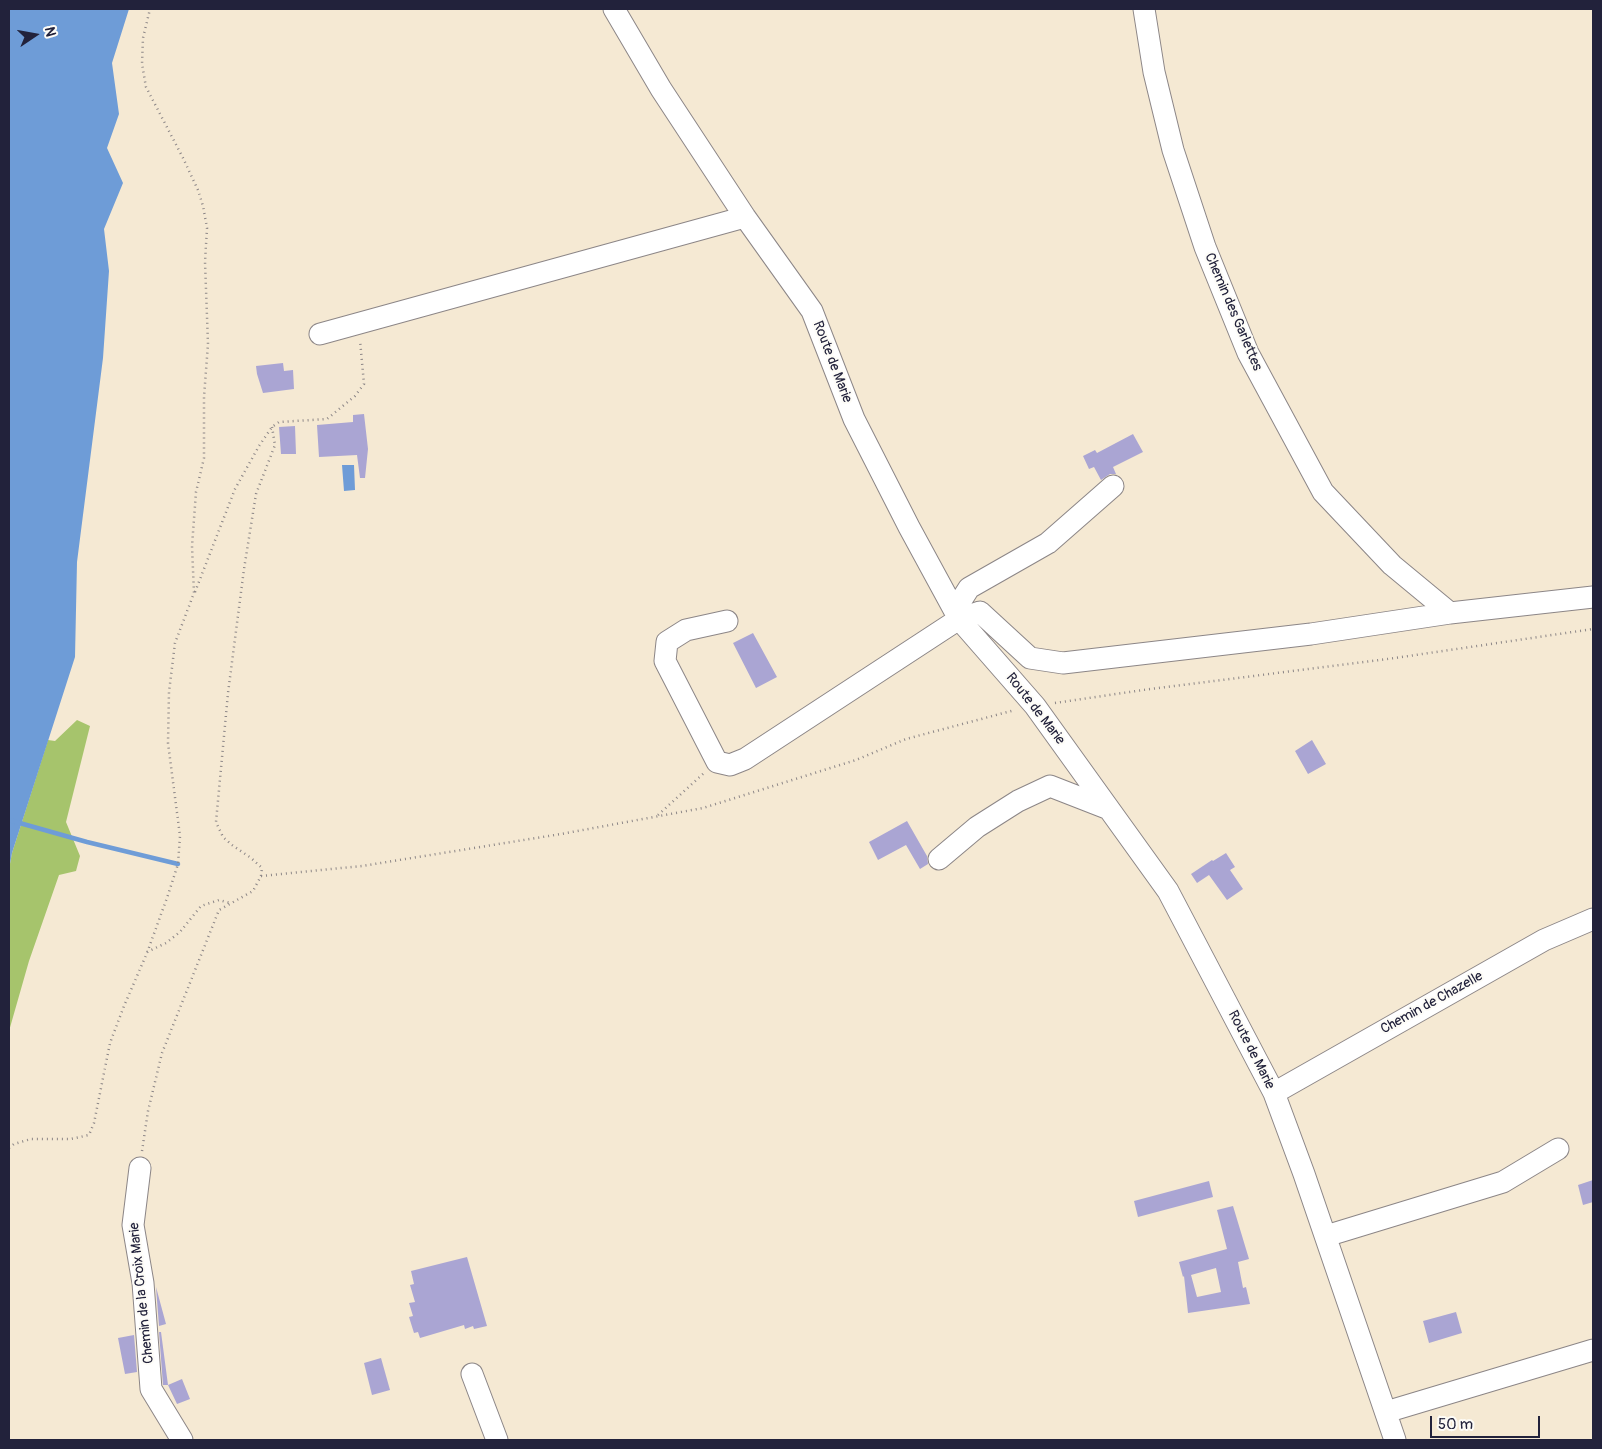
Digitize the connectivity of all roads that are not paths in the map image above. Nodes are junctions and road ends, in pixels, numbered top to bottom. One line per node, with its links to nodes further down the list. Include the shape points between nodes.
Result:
1 (614, 9): 3 (street, Route de Marie, via 661,89)
2 (1144, 9): 7 (street, Chemin des Garlettes, via 1154,72 1173,150 1205,247 1248,353 1323,492 1392,565)
3 (745, 217): 4 (street); 8 (street, Route de Marie, via 812,311 854,419)
4 (320, 334)
5 (1112, 486): 8 (street, via 1048,543 969,588)
6 (1593, 597): 7 (street)
7 (1450, 613): 8 (street, via 1311,634 1063,664 1030,658 980,612)
8 (957, 614): 9 (street, via 745,759 730,765 717,762 666,662 667,642 686,630); 10 (street, Route de Marie, via 1035,706)
9 (727, 621)
10 (1109, 809): 11 (street, via 1050,786 1018,801 977,827); 13 (street, Route de Marie, via 1168,891)
11 (938, 859)
12 (1593, 918): 13 (street, Chemin de Chazelle, via 1544,940)
13 (1274, 1093): 16 (street, Route de Marie)
14 (1558, 1148): 16 (street, via 1503,1182)
15 (140, 1168): 20 (street, Chemin de la Croix Marie, via 133,1225 144,1283 151,1389)
16 (1326, 1236): 19 (street, Route de Marie)
17 (1593, 1350): 19 (street)
18 (472, 1374): 21 (street)
19 (1386, 1412): 22 (street, Route de Marie)
20 (182, 1440)
21 (497, 1440)
22 (1395, 1440)

